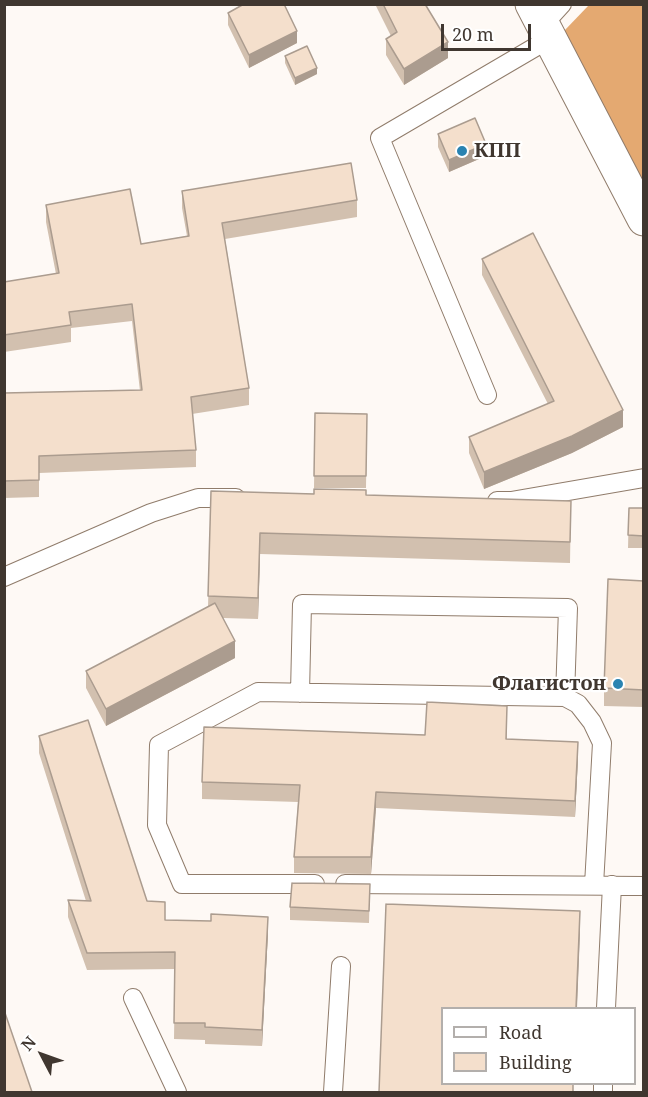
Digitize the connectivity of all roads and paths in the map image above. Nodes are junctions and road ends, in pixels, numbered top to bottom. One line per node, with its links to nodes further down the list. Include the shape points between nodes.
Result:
1 (546, 18): 2 (street); 3 (lane, via 380,138)
2 (644, 219)
3 (487, 395)
4 (644, 478): 6 (lane, via 511,501)
5 (256, 498): 7 (lane, via 198,498 151,513)
6 (476, 501)
7 (4, 577)
8 (300, 693): 9 (lane); 9 (lane, via 302,604 325,604 568,608); 10 (lane, via 258,692 159,745 157,825 182,884)
9 (565, 697): 10 (lane, via 578,704 602,743)
10 (603, 885): 11 (lane); 14 (lane)
11 (644, 886)
12 (341, 966): 16 (lane)
13 (133, 999): 15 (lane)
14 (606, 1007)
15 (177, 1092)
16 (333, 1092)

